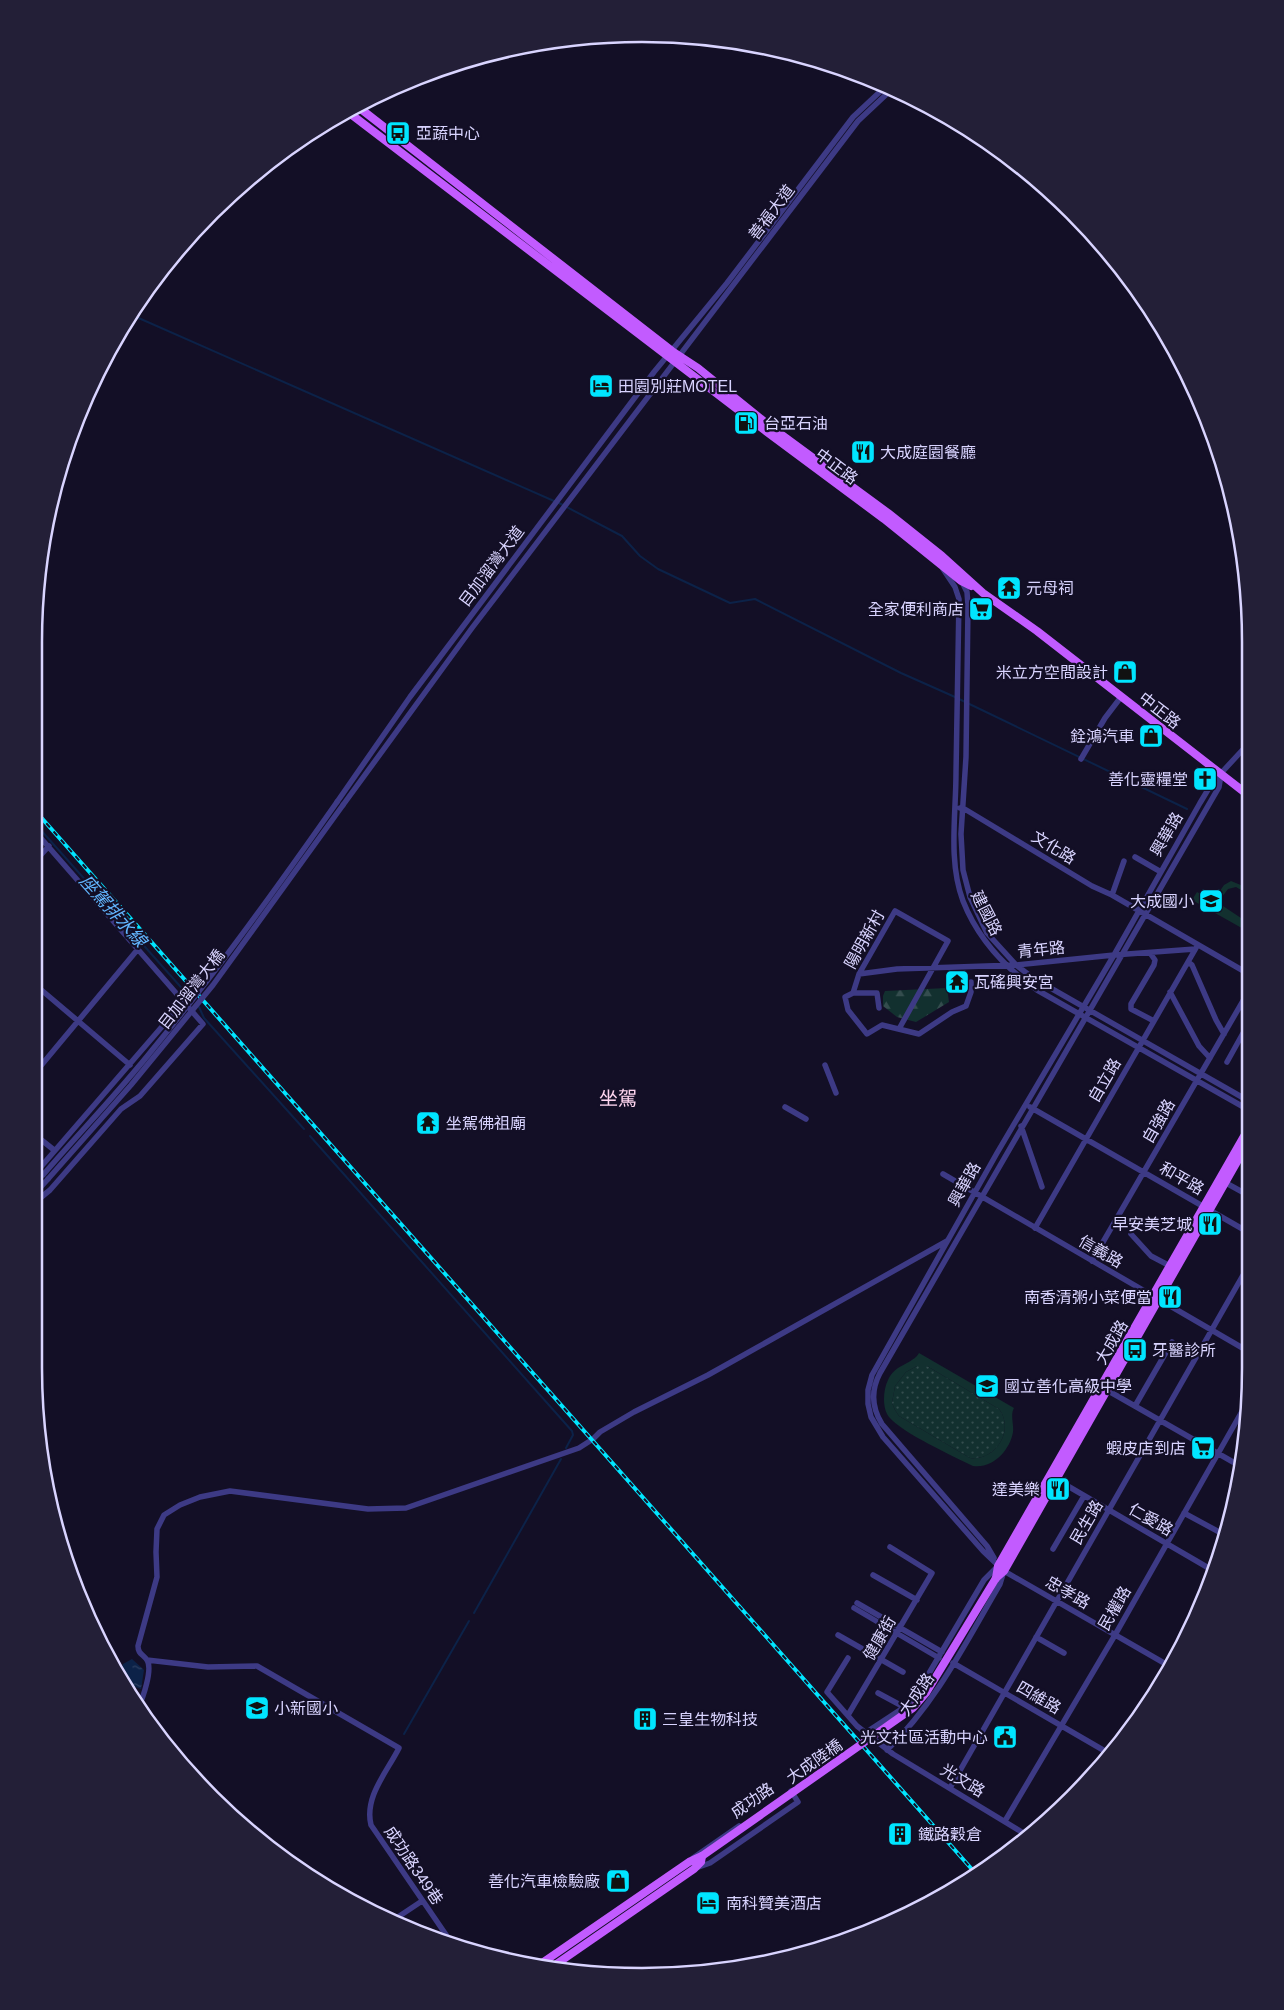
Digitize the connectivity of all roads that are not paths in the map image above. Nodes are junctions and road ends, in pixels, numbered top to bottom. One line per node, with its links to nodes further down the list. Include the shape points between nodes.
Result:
1 (880, 92): 5 (street, 善福大道, via 853,117)
2 (886, 95): 5 (street, 善福大道, via 858,120)
3 (364, 111): 5 (main road)
4 (354, 116): 5 (main road)
5 (673, 356): 6 (main road, 中正路, via 698,368 888,513); 14 (street, 目加溜灣大道); 14 (street, 目加溜灣大道, via 556,503 410,697)
6 (941, 559): 7 (main road, 中正路); 8 (main road, 中正路); 15 (street, 建國路, via 959,599)
7 (961, 580): 8 (main road, 中正路); 16 (street, 建國路, via 968,599)
8 (984, 592): 9 (main road, 中正路)
9 (1121, 698): 11 (street); 12 (main road, 中正路)
10 (1242, 751): 12 (street)
11 (1081, 759)
12 (1220, 775): 13 (main road, 中正路); 22 (street, 興華路, via 1212,783); 24 (street, 興華路, via 1219,787)
13 (1242, 791)
14 (340, 804): 76 (street, 目加溜灣大橋, bridge, via 178,1019)
15 (955, 808): 16 (street); 32 (street, 建國路, via 954,857 963,900 981,936)
16 (963, 808): 23 (street, 文化路); 31 (street, 建國路, via 961,854 970,897 987,933)
17 (42, 839): 18 (street)
18 (49, 846): 19 (street); 26 (street)
19 (42, 854)
20 (1135, 857): 22 (street)
21 (1124, 861): 23 (street)
22 (1161, 872): 24 (street, 興華路)
23 (1112, 895): 24 (street, 文化路)
24 (1142, 912): 25 (street); 28 (street, 興華路); 29 (street, 興華路)
25 (1196, 947): 27 (street, 青年路); 30 (street, 自立路); 34 (street)
26 (138, 949): 40 (street); 47 (street)
27 (1150, 953): 29 (street, 青年路); 48 (street, via 1155,960 1154,965 1130,1004 1131,1009)
28 (1114, 955): 29 (street, 青年路); 31 (street, 青年路); 43 (street, 興華路)
29 (1121, 955): 44 (street, 興華路)
30 (1188, 962): 38 (street, 自立路); 50 (street)
31 (1016, 965): 32 (street, 青年路); 43 (street, 建國路)
32 (1006, 966): 33 (street, 青年路); 45 (street, 建國路, via 1037,990)
33 (933, 969): 35 (street, 青年路); 35 (street, 陽明新村, via 948,941 895,911); 49 (street, 陽明新村)
34 (1242, 970)
35 (859, 974): 39 (street, 陽明新村)
36 (971, 982): 49 (street, 陽明新村, via 966,1006 919,1034)
37 (42, 991): 47 (street)
38 (1170, 992): 48 (street, 自立路); 54 (street, via 1199,1046)
39 (853, 993): 42 (street, via 876,993); 49 (street, 陽明新村, via 844,997 848,1010 868,1034 882,1025)
40 (185, 1000): 58 (street); 82 (street, via 204,1024 140,1096 121,1109)
41 (1242, 1003): 50 (street, 自強路)
42 (879, 1008)
43 (1083, 1008): 44 (street, 建國路); 45 (street, 興華路)
44 (1089, 1011): 46 (street, 興華路); 52 (street, 建國路)
45 (1079, 1014): 46 (street, 建國路); 63 (street, 興華路)
46 (1085, 1018): 53 (street, 建國路); 66 (street, 興華路)
47 (77, 1021): 56 (street); 58 (street)
48 (1154, 1021): 52 (street, 自立路)
49 (899, 1029)
50 (1224, 1034): 54 (street, 自強路)
51 (1242, 1035): 55 (street)
52 (1142, 1041): 53 (street, 自立路); 59 (street, 建國路)
53 (1138, 1048): 60 (street, 建國路); 69 (street, 自立路)
54 (1210, 1058): 59 (street, 自強路)
55 (1227, 1062)
56 (42, 1064)
57 (825, 1064): 61 (street)
58 (130, 1066): 72 (street)
59 (1201, 1074): 60 (street, 自強路); 62 (street, 建國路)
60 (1197, 1081): 64 (street, 建國路); 74 (street, 自強路)
61 (836, 1093)
62 (1242, 1097)
63 (1026, 1104): 66 (street, 和平路); 80 (street, 興華路)
64 (1242, 1106)
65 (785, 1107): 67 (street)
66 (1032, 1108): 68 (street, 興華路); 69 (street, 和平路)
67 (806, 1119)
68 (1022, 1126): 78 (street); 81 (street, 興華路)
69 (1086, 1139): 74 (street, 和平路); 84 (street, 自立路)
70 (1242, 1139): 83 (main road, 大成路)
71 (42, 1140): 72 (street)
72 (54, 1150): 76 (street)
73 (1242, 1153): 77 (main road, 大成路)
74 (1144, 1172): 83 (street, 和平路); 88 (street, 自強路)
75 (943, 1174): 80 (street, 信義路)
76 (42, 1175)
77 (1226, 1183): 79 (street); 83 (main road, 大成路)
78 (1042, 1187)
79 (1242, 1192)
80 (975, 1193): 81 (street, 信義路); 87 (street, 興華路)
81 (981, 1196): 84 (street, 信義路); 110 (street, 興華路, via 880,1373 874,1401 882,1424 987,1546)
82 (42, 1197)
83 (1207, 1209): 85 (street, 和平路); 89 (main road, 大成路); 91 (main road, 大成路)
84 (1035, 1228): 88 (street, 信義路)
85 (1242, 1229)
86 (1131, 1234): 89 (street, via 1151,1256)
87 (948, 1240): 110 (street, 興華路, via 872,1375 868,1404 873,1423 882,1437); 123 (street, via 708,1375 634,1412 579,1448 488,1481 400,1509 359,1508 230,1491 200,1497 175,1508 164,1515 157,1528 158,1577 138,1646 138,1651)
88 (1092, 1261): 91 (street, 信義路)
89 (1170, 1266): 91 (main road, 大成路)
90 (1242, 1277): 92 (street, 民生路)
91 (1156, 1299): 92 (street, 信義路); 95 (main road, 大成路)
92 (1211, 1330): 94 (street, 信義路); 98 (street, 民生路)
93 (1172, 1342): 96 (street)
94 (1242, 1348)
95 (1104, 1389): 96 (street); 101 (main road, 大成路)
96 (1135, 1406): 98 (street)
97 (1239, 1417): 99 (street, 民權路)
98 (1160, 1420): 99 (street); 103 (street, 民生路)
99 (1218, 1454): 100 (street); 104 (street, 民權路)
100 (1233, 1462)
101 (1053, 1478): 102 (street, 仁愛路); 110 (main road, 大成路)
102 (1084, 1496): 103 (street, 仁愛路); 108 (street)
103 (1108, 1510): 106 (street, 仁愛路); 114 (street, 民生路)
104 (1184, 1513): 105 (street); 106 (street, 民權路)
105 (1218, 1532)
106 (1167, 1544): 109 (street, 仁愛路); 118 (street, 民權路)
107 (890, 1547): 113 (street, 健康街, via 932,1573)
108 (1053, 1549)
109 (1208, 1567)
110 (1001, 1568): 112 (main road, 大成路); 114 (street, 忠孝路); 121 (street, 大成路, via 984,1580); 125 (street, 大成路, via 1000,1584)
111 (873, 1575): 113 (street)
112 (996, 1578): 140 (main road, 大成陸橋, bridge, via 926,1693 913,1708)
113 (917, 1600): 116 (street, 健康街)
114 (1056, 1601): 118 (street, 忠孝路); 119 (street, 民生路)
115 (855, 1605): 116 (street)
116 (900, 1631): 121 (street); 124 (street, 健康街)
117 (838, 1635): 124 (street)
118 (1115, 1635): 126 (street, 忠孝路); 133 (street, 民權路)
119 (1036, 1637): 120 (street); 128 (street, 民生路)
120 (1064, 1653)
121 (941, 1655): 131 (street, 大成路, via 917,1694)
122 (848, 1658): 132 (street, 光文路, via 827,1692)
123 (147, 1660): 130 (street, via 146,1687); 142 (street, 成功路349巷, via 208,1667 257,1666 400,1748 371,1800 370,1819 374,1831)
124 (882, 1661): 127 (street); 132 (street, 健康街)
125 (953, 1663): 128 (street, 四維路); 135 (street, 大成路, via 920,1715)
126 (1164, 1663)
127 (903, 1672)
128 (1004, 1692): 133 (street, 四維路); 137 (street, 民生路)
129 (878, 1693): 131 (street)
130 (142, 1698)
131 (904, 1707): 134 (street, 大成路)
132 (848, 1715): 134 (street, 光文路)
133 (1061, 1726): 136 (street, 四維路); 138 (street, 民權路)
134 (865, 1733): 135 (street, 光文路)
135 (887, 1750): 137 (street, 光文路)
136 (1104, 1750)
137 (950, 1788): 138 (street, 光文路)
138 (1005, 1821): 139 (street, 光文路)
139 (1022, 1832)
140 (702, 1856): 141 (main road, 成功路)
141 (691, 1865): 141 (street, 成功路, via 710,1863 798,1802 791,1790); 145 (main road, 成功路); 146 (main road, 成功路)
142 (422, 1901): 143 (street); 144 (street, 成功路349巷)
143 (400, 1916)
144 (446, 1935)
145 (547, 1959)
146 (561, 1962)

